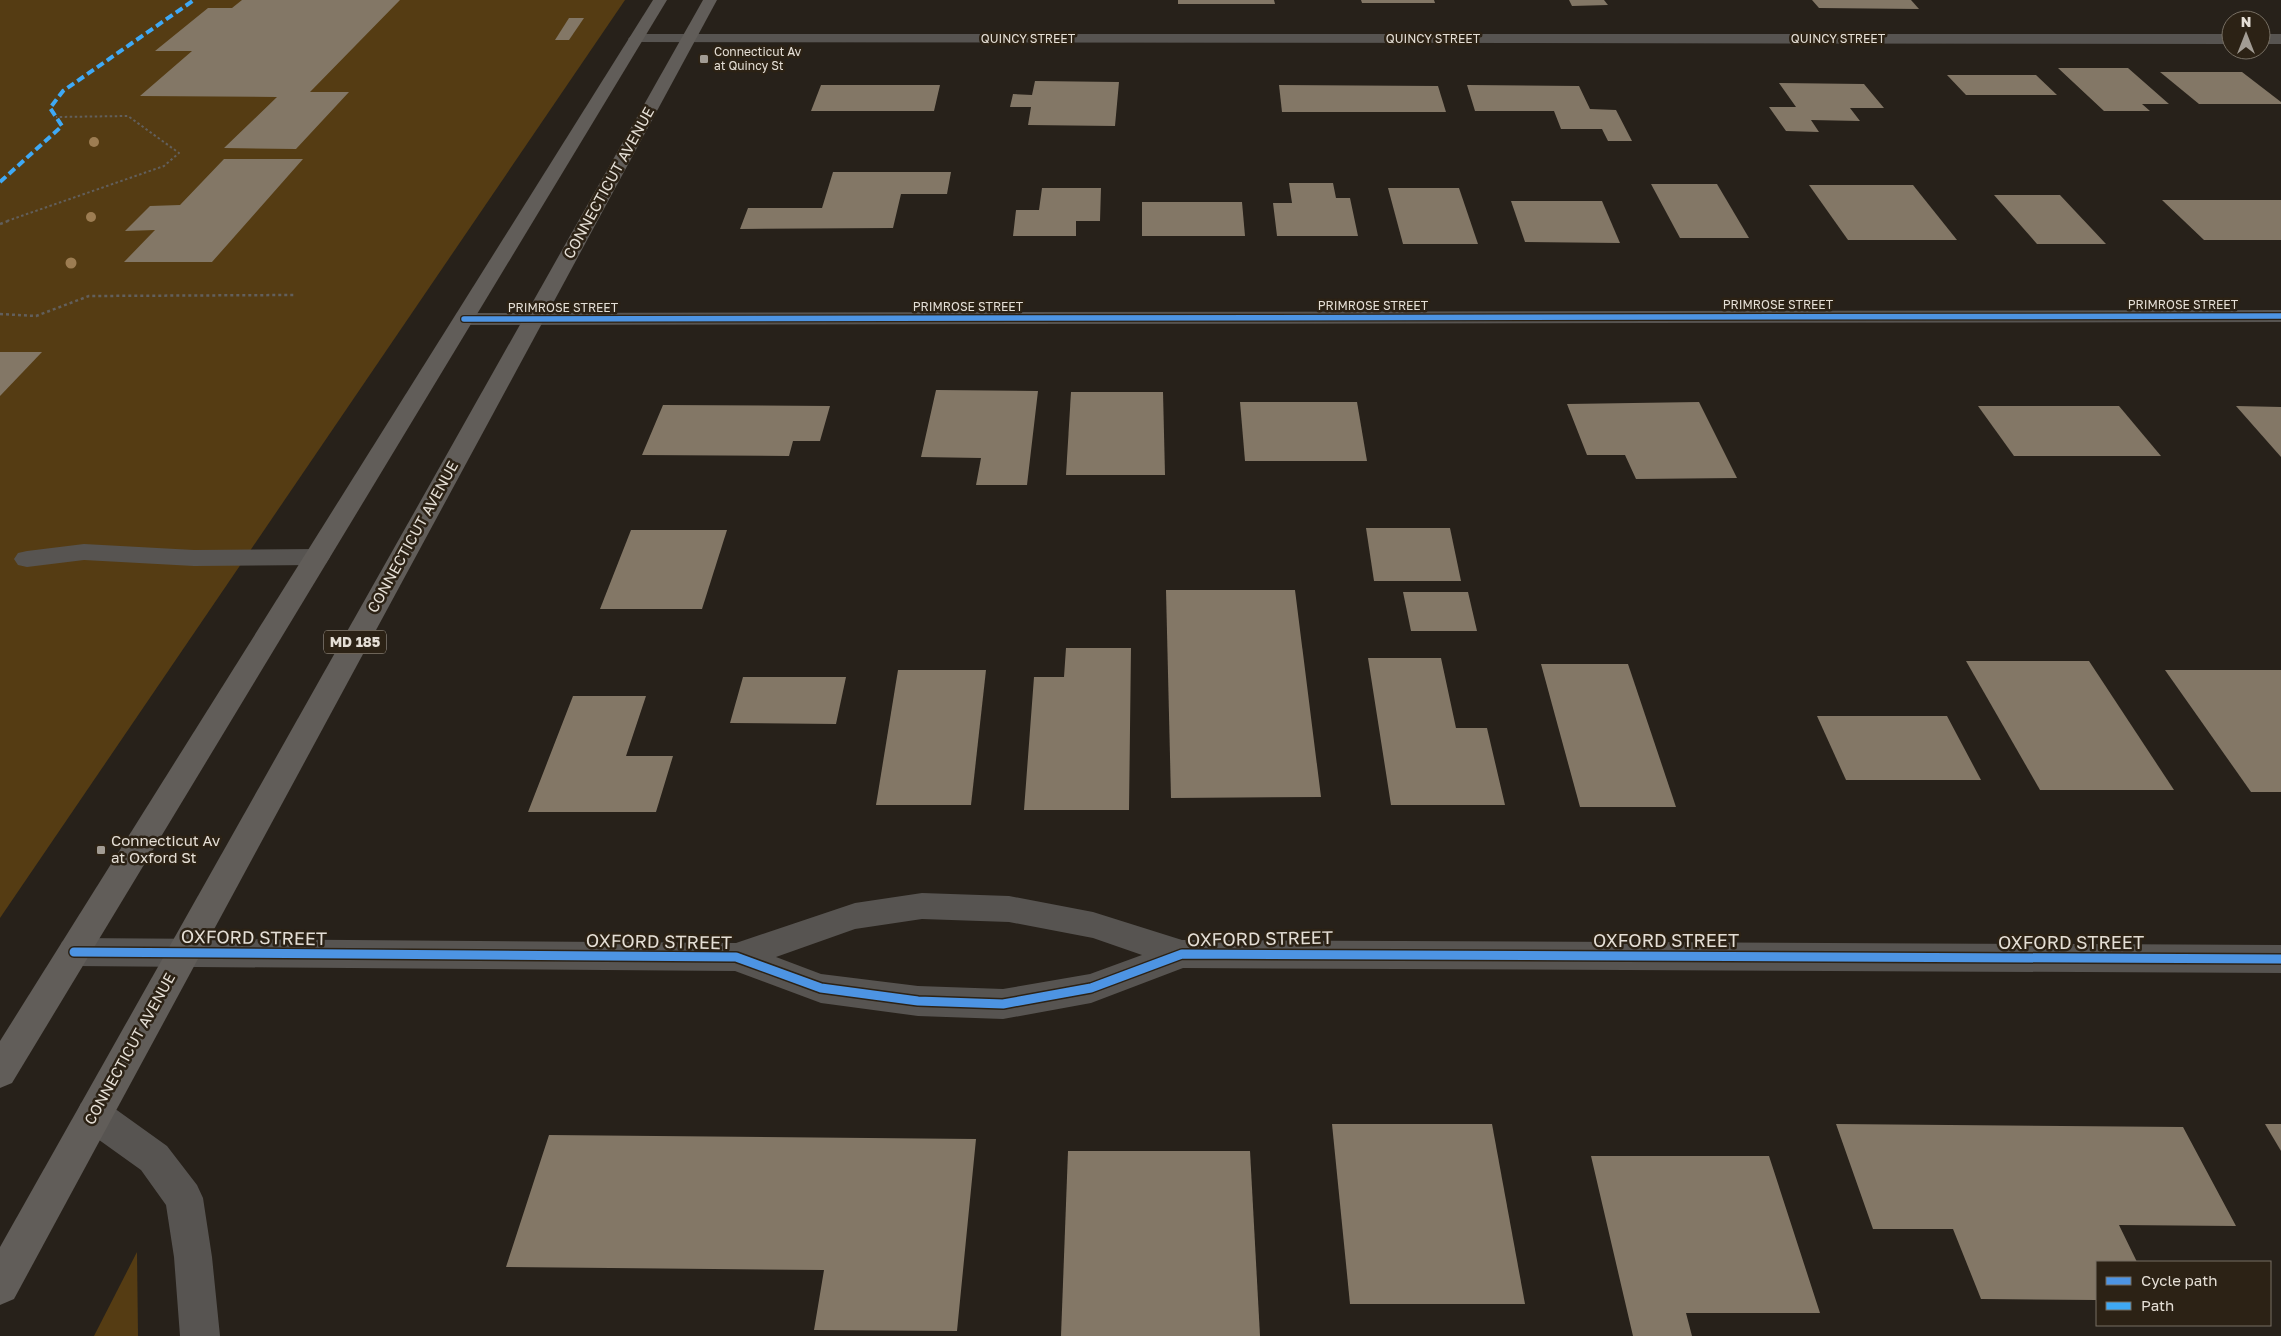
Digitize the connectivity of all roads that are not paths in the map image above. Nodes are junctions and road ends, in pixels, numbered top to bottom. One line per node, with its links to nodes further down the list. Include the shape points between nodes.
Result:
1 (660, 0): 3 (main road)
2 (710, 0): 4 (main road, CONNECTICUT AVENUE / MD 185)
3 (636, 39): 4 (street, QUINCY STREET); 7 (main road)
4 (689, 39): 5 (street, QUINCY STREET); 8 (main road, CONNECTICUT AVENUE / MD 185)
5 (2221, 39)
6 (2281, 316): 8 (street, PRIMROSE STREET)
7 (464, 319): 8 (street, PRIMROSE STREET); 9 (main road)
8 (534, 319): 12 (main road, CONNECTICUT AVENUE / MD 185)
9 (317, 557): 10 (street, via 194,558 84,552); 11 (main road)
10 (27, 560)
11 (74, 952): 12 (street, OXFORD STREET); 16 (main road)
12 (184, 952): 14 (street, OXFORD STREET); 17 (main road, CONNECTICUT AVENUE / MD 185)
13 (1182, 954): 14 (street, OXFORD STREET, via 1093,924 1009,909 922,906 855,916); 14 (street, OXFORD STREET, via 1091,988 1003,1004 918,1001 821,988); 15 (street, OXFORD STREET)
14 (736, 957)
15 (2281, 959)
16 (0, 1072)
17 (94, 1115): 18 (main road, CONNECTICUT AVENUE / MD 185); 19 (street, via 154,1158 184,1198)
18 (0, 1285)
19 (200, 1336)

